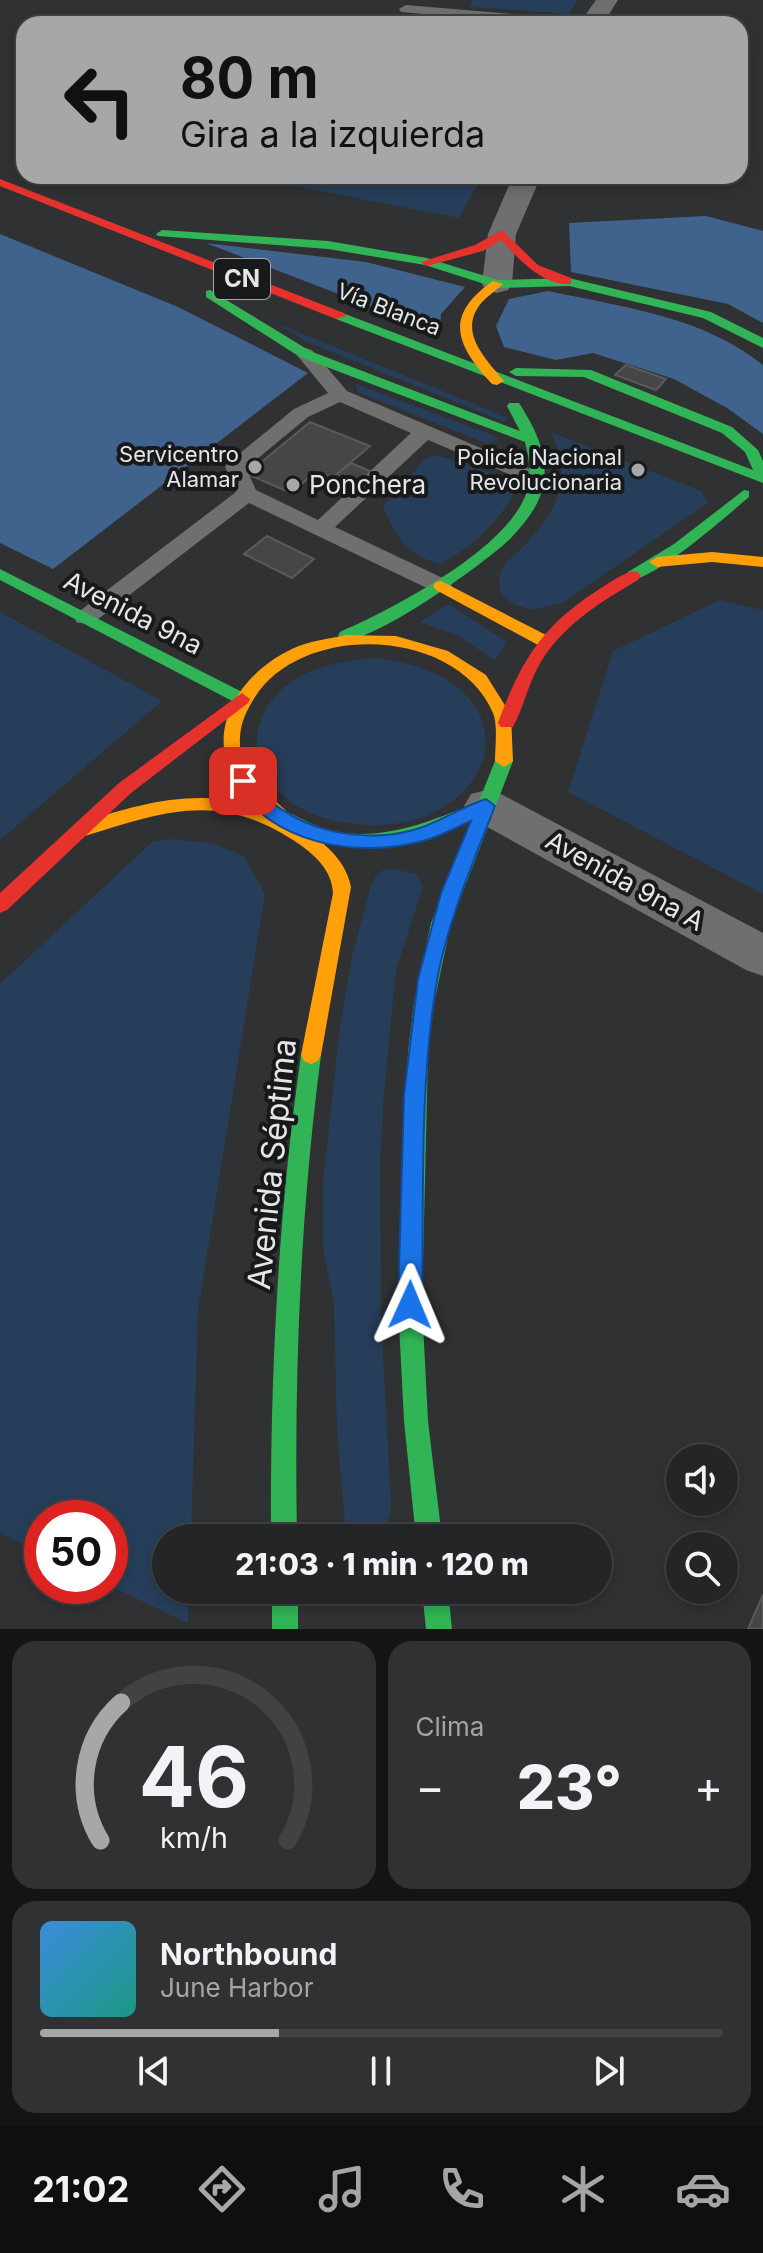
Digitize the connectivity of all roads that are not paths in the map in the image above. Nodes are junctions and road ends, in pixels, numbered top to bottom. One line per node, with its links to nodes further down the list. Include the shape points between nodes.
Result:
1 (406, 9): 2 (lane)
2 (489, 16)
3 (0, 182): 5 (main road, Vía Blanca / CN)
4 (524, 184): 6 (street)
5 (116, 229): 7 (main road, via 328,245); 13 (main road, Vía Blanca / CN)
6 (502, 234): 7 (main road, via 479,248); 8 (main road, via 534,268); 9 (street)
7 (427, 262): 9 (main road)
8 (569, 282): 9 (main road); 11 (main road, via 707,315)
9 (497, 284): 13 (main road, via 472,301 465,325)
10 (296, 326): 12 (main road, CN, via 203,291)
11 (763, 344)
12 (305, 354): 14 (lane); 19 (main road)
13 (485, 371): 16 (main road); 21 (main road, Vía Blanca / CN); 21 (main road, via 586,373 727,430 751,450)
14 (340, 395): 18 (lane); 23 (lane, via 301,413 235,467)
15 (484, 395): 16 (main road)
16 (514, 406): 17 (main road); 19 (main road)
17 (541, 416)
18 (425, 431): 20 (lane); 25 (lane)
19 (534, 441): 20 (main road)
20 (537, 479): 29 (main road, via 529,505 512,526)
21 (763, 479): 22 (main road)
22 (737, 492): 24 (main road); 26 (main road)
23 (247, 494): 25 (lane); 30 (lane)
24 (763, 502)
25 (321, 529): 29 (lane)
26 (657, 562): 27 (main road, via 712,557); 31 (main road, via 584,604)
27 (763, 562)
28 (0, 574): 30 (main road, Avenida 9na)
29 (441, 586): 31 (main road); 32 (main road, via 397,614)
30 (85, 618): 33 (main road, Avenida 9na)
31 (544, 641): 34 (main road, via 526,667)
32 (303, 652): 33 (main road, via 267,672); 34 (main road, via 359,640 430,649 467,667 493,693)
33 (242, 699): 36 (main road, via 230,732 233,765 252,797); 37 (main road, via 125,788)
34 (507, 723): 35 (main road, via 508,756)
35 (486, 806): 36 (main road, via 423,834 376,842 328,838); 39 (street, Avenida 9na A); 41 (main road, via 451,893 428,979 415,1095 410,1305)
36 (285, 822): 37 (main road, via 204,800 129,810); 40 (main road, Avenida Séptima, via 337,868 342,887 298,1158 288,1301)
37 (82, 830): 38 (main road)
38 (0, 905)
39 (763, 956)
40 (284, 1524)
41 (428, 1524)
42 (285, 1604): 44 (main road)
43 (436, 1604): 45 (main road)
44 (285, 1629)
45 (439, 1629)

